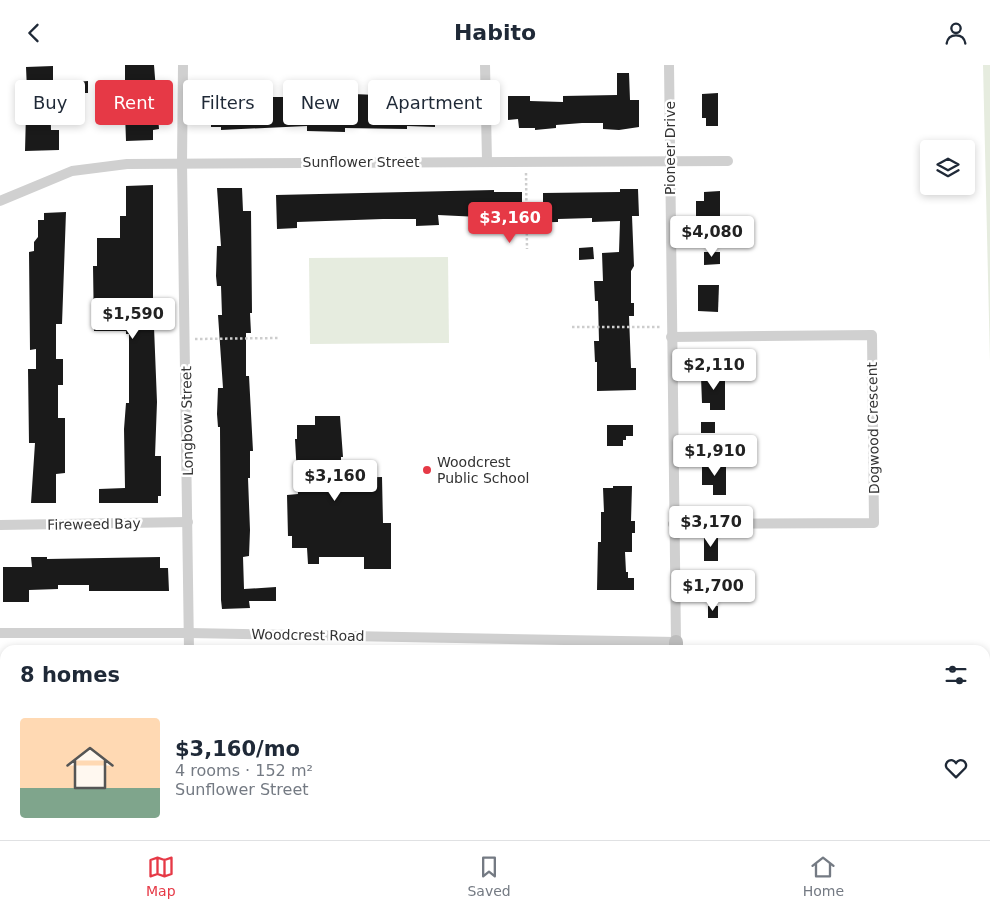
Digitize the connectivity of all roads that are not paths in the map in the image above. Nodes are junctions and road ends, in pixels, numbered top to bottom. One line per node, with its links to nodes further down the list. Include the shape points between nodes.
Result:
1 (183, 65): 7 (street, Longbow Street)
2 (484, 65): 4 (street)
3 (669, 65): 5 (street, Pioneer Drive)
4 (487, 161): 5 (street, Sunflower Street); 7 (street, Sunflower Street)
5 (670, 161): 6 (street, Sunflower Street); 9 (street, Pioneer Drive)
6 (728, 161)
7 (182, 163): 8 (street, Sunflower Street, via 127,164 72,171); 10 (street, Longbow Street)
8 (0, 201)
9 (671, 332): 11 (street, Pioneer Drive); 11 (street, Dogwood Crescent, via 872,335 874,523)
10 (188, 522): 12 (street, Fireweed Bay); 14 (street, Longbow Street)
11 (673, 524): 17 (street, Pioneer Drive)
12 (0, 525)
13 (0, 633): 14 (street, Woodcrest Road)
14 (189, 633): 15 (street, Longbow Street); 16 (street, Woodcrest Road)
15 (190, 645)
16 (639, 645)
17 (676, 645)

